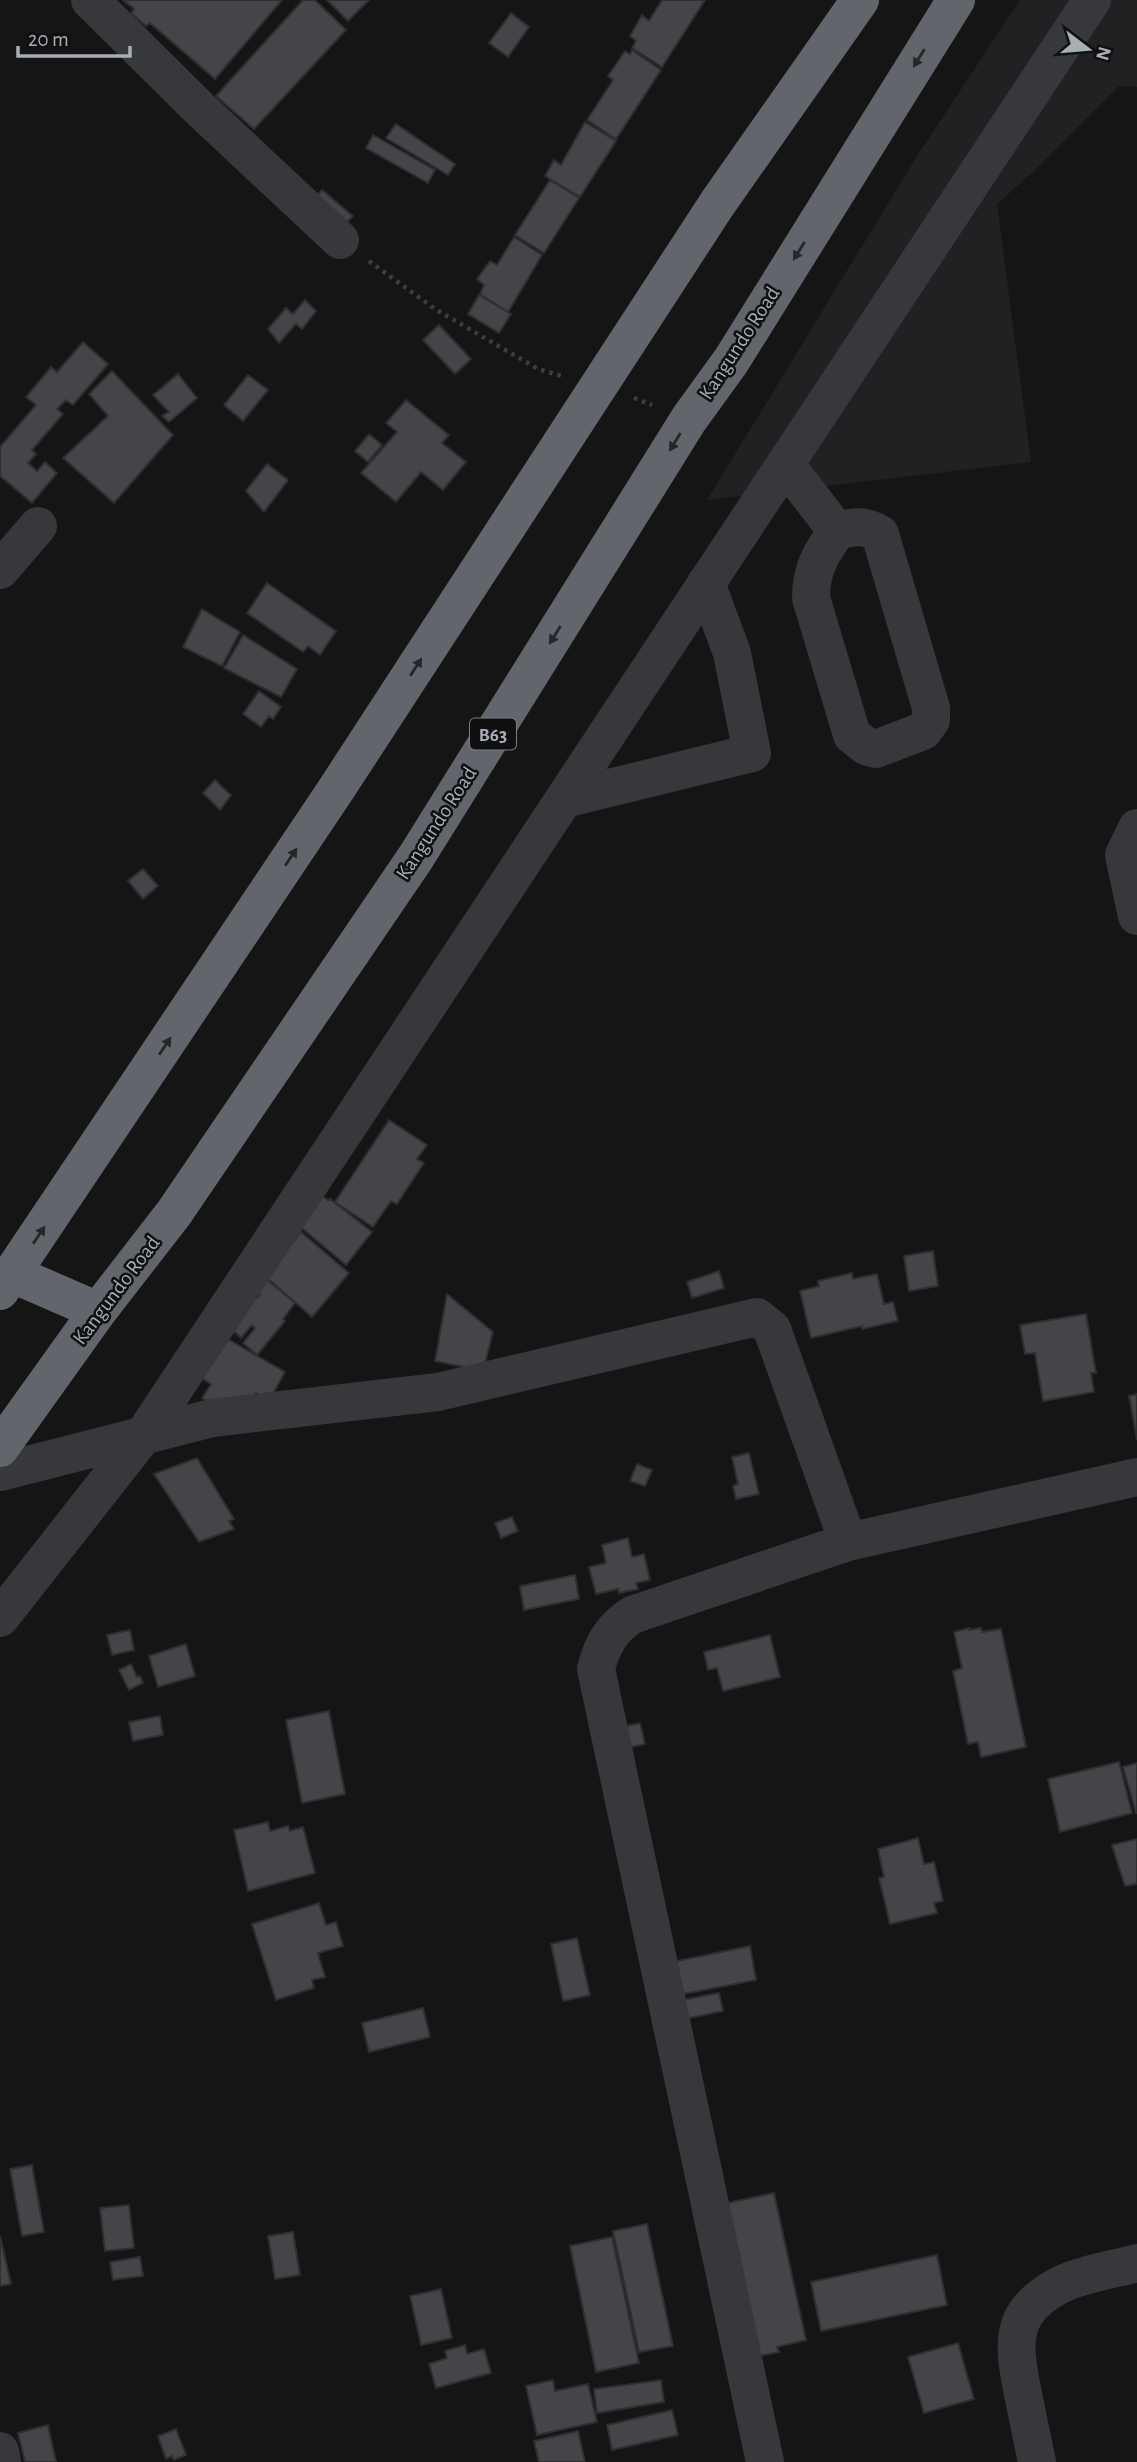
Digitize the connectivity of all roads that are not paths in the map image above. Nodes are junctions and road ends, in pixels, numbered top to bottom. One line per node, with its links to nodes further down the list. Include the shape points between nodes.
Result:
1 (90, 0): 5 (street)
2 (860, 0): 14 (highway, one-way to 2, via 718,204)
3 (956, 0): 15 (highway, Kangundo Road / B63, one-way to 15, via 416,857 174,1213)
4 (1092, 0): 6 (street)
5 (340, 240)
6 (785, 464): 8 (street); 10 (street)
7 (37, 526): 9 (street)
8 (837, 531): 8 (street, via 811,578 811,598 852,735 876,749 923,731 931,708 880,534 855,526)
9 (0, 570)
10 (706, 583): 11 (street); 11 (street, via 732,653 752,753)
11 (564, 799): 16 (street)
12 (1137, 828): 13 (street, via 1124,855)
13 (1137, 916)
14 (7, 1283): 15 (highway)
15 (98, 1311): 17 (highway, Kangundo Road / B63)
16 (143, 1436): 18 (street); 20 (street, via 212,1418 438,1392 757,1317 772,1329); 21 (street)
17 (0, 1448)
18 (0, 1472)
19 (1137, 1477): 20 (street)
20 (848, 1542): 25 (street, via 632,1615 608,1636 596,1670)
21 (0, 1618)
22 (1137, 2263): 26 (street, via 1062,2284 1022,2317 1015,2339 1017,2362)
23 (0, 2451): 24 (street)
24 (2, 2462)
25 (765, 2462)
26 (1037, 2462)

